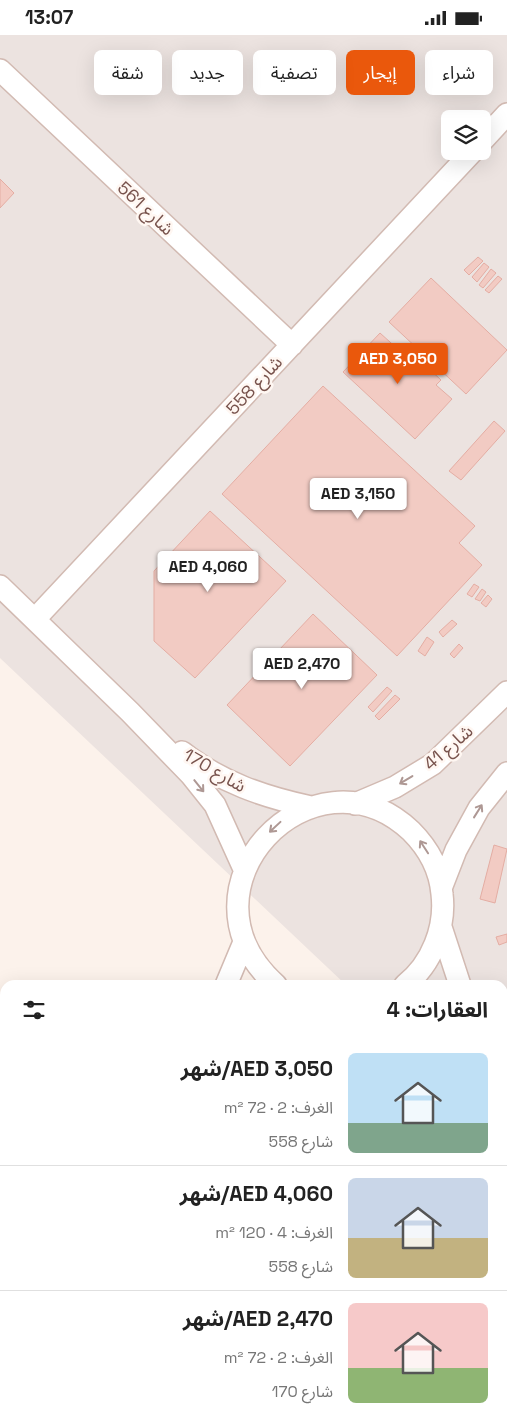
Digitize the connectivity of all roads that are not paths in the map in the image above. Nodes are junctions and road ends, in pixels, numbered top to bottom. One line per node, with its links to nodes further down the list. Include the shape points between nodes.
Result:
1 (0, 70): 5 (street, شارع 561)
2 (507, 114): 3 (street)
3 (491, 131)
4 (464, 160): 5 (street, شارع 558)
5 (292, 345): 7 (street, شارع 558)
6 (0, 586): 7 (street, شارع 170)
7 (35, 619): 9 (street, شارع 170)
8 (507, 692): 11 (street, شارع 41, one-way to 11, via 433,764 395,787)
9 (130, 712): 12 (street, شارع 170, via 198,765 239,786 274,799); 13 (street, شارع 170, one-way to 13, via 191,775 214,805)
10 (507, 773): 14 (street, one-way to 10, via 456,850 479,808)
11 (355, 804): 12 (street, via 332,803); 14 (street, one-way to 11, via 434,862 420,840 402,823 379,810)
12 (311, 807): 13 (street, one-way to 13, via 283,821 260,842)
13 (244, 869): 16 (street, via 237,905)
14 (442, 886): 15 (street)
15 (441, 927): 19 (street, via 429,958); 20 (street)
16 (244, 942): 17 (street); 18 (street, via 260,970)
17 (228, 980)
18 (271, 980)
19 (409, 980)
20 (458, 980)

